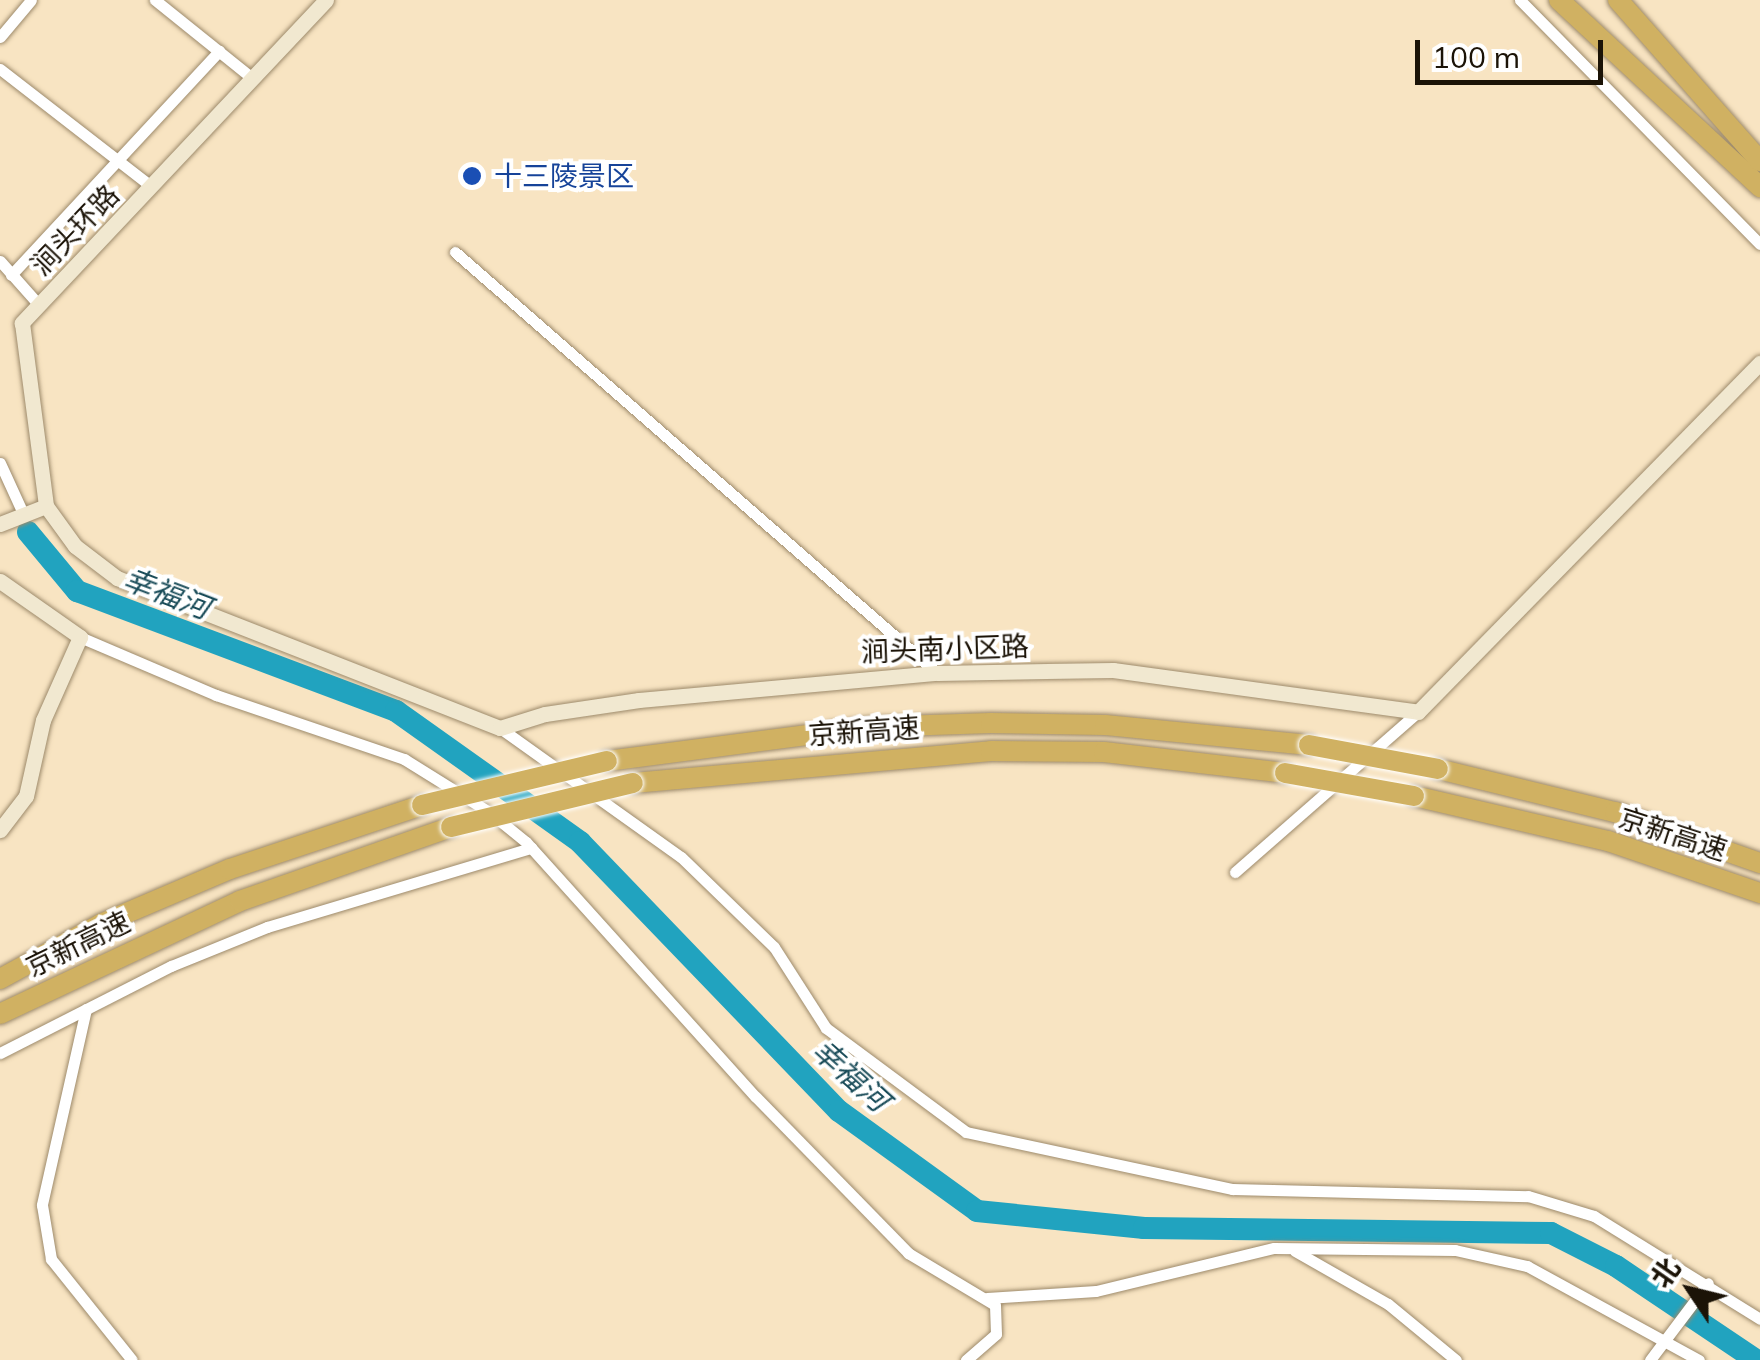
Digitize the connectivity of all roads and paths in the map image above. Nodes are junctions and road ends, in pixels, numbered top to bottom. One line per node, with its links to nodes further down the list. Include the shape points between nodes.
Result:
1 (31, 0): 7 (street)
2 (155, 0): 8 (street)
3 (326, 0): 10 (street, 涧头环路)
4 (1520, 0): 15 (street)
5 (1559, 0): 14 (highway)
6 (1618, 0): 12 (highway)
7 (0, 36)
8 (219, 51): 10 (street); 11 (street)
9 (0, 69): 11 (street)
10 (252, 78): 13 (street, 涧头环路)
11 (119, 161): 13 (street); 18 (street)
12 (1760, 161)
13 (151, 186): 19 (street, 涧头环路)
14 (1760, 187)
15 (1760, 244)
16 (454, 252): 27 (street)
17 (0, 261): 18 (street)
18 (11, 276): 19 (street)
19 (39, 304): 22 (street, 涧头环路, via 22,323)
20 (1760, 363): 28 (street)
21 (2, 470): 23 (street)
22 (46, 506): 23 (street); 29 (street, via 75,546 117,578)
23 (22, 511): 24 (street)
24 (0, 524)
25 (0, 581): 26 (street)
26 (80, 637): 30 (street, via 43,720 26,796); 31 (street, via 234,702 404,758 458,790)
27 (937, 673): 28 (street, 涧头南小区路, via 1113,670); 29 (street, 涧头南小区路, via 639,700 544,714)
28 (1418, 712): 33 (street)
29 (500, 728): 40 (street, via 681,858 774,947 826,1028 966,1132 1232,1189 1528,1196 1594,1216)
30 (0, 830)
31 (531, 848): 36 (street, via 268,927); 41 (street, via 908,1253 939,1277)
32 (1760, 863): 35 (highway, 京新高速, bridge, via 1615,812 1309,746 1104,724 991,723 758,738 607,760 422,805 230,870 102,924)
33 (1235, 872)
34 (1760, 894): 37 (highway, 京新高速, bridge, via 1608,841 1414,796 1104,752 991,751 634,783 451,827 240,901)
35 (0, 979)
36 (86, 1009): 38 (street); 44 (street, via 42,1205 51,1259)
37 (0, 1014)
38 (0, 1053)
39 (1289, 1248): 41 (street, via 1227,1255 1096,1292); 43 (street, via 1496,1255); 46 (street, via 1388,1304)
40 (1708, 1283): 42 (street); 43 (street)
41 (987, 1298): 45 (street, via 999,1319 996,1334)
42 (1760, 1318)
43 (1666, 1339): 47 (street); 48 (street)
44 (132, 1360)
45 (966, 1360)
46 (1456, 1360)
47 (1650, 1360)
48 (1699, 1360)

